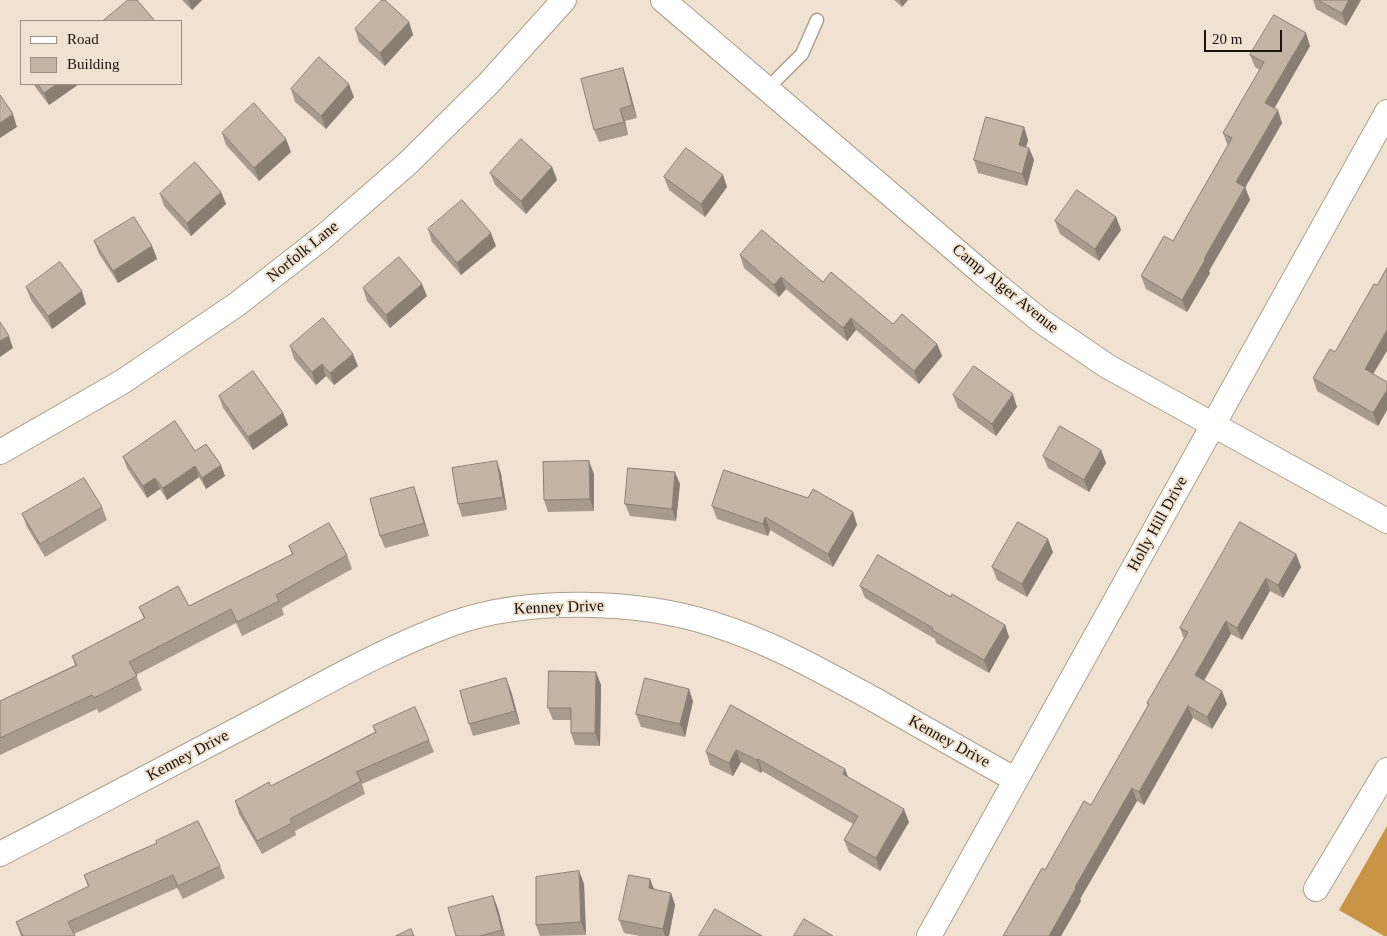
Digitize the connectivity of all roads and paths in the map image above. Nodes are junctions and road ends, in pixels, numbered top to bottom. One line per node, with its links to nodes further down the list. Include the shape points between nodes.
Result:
1 (564, 0): 7 (street, Norfolk Lane, via 489,83 408,163 322,238 236,305 122,382)
2 (663, 0): 4 (street, Camp Alger Avenue)
3 (817, 20): 4 (lane, via 802,54)
4 (767, 89): 6 (street, Camp Alger Avenue, via 1041,320 1107,366)
5 (1387, 112): 6 (street, Holly Hill Drive)
6 (1212, 425): 8 (street, Camp Alger Avenue); 10 (street, Holly Hill Drive)
7 (0, 452)
8 (1387, 521)
9 (1387, 770): 12 (street)
10 (1016, 780): 11 (street, Kenney Drive, via 764,642 712,623 667,612 549,605 500,611 455,623 388,650); 13 (street, Holly Hill Drive)
11 (0, 854)
12 (1316, 889)
13 (930, 936)

